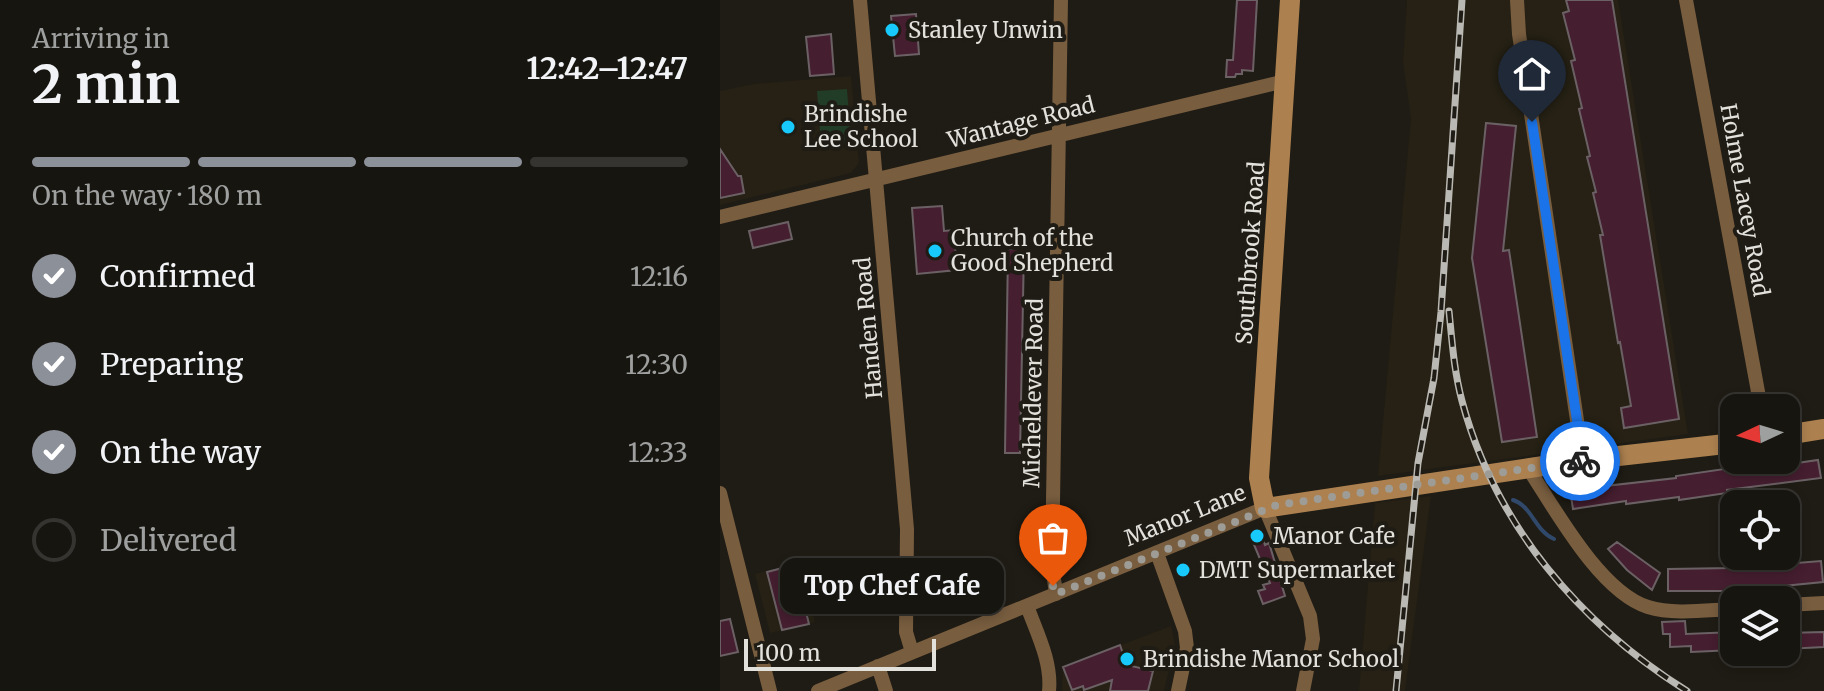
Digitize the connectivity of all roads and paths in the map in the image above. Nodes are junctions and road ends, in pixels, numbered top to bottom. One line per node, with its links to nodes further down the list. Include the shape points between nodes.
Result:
1 (860, 0): 8 (street, Handen Road)
2 (1061, 0): 7 (street, Micheldever Road)
3 (1290, 0): 6 (street, Southbrook Road)
4 (1517, 0): 14 (street)
5 (1686, 0): 10 (street, Holme Lacey Road)
6 (1285, 81): 7 (street, Wantage Road); 17 (street, Southbrook Road, via 1259,478)
7 (1059, 136): 8 (street, Wantage Road); 19 (street, Micheldever Road, via 1052,564)
8 (876, 180): 9 (street, Wantage Road); 24 (street, Handen Road, via 907,529 906,632)
9 (720, 217)
10 (1758, 394)
11 (1824, 429): 12 (street)
12 (1800, 433)
13 (1720, 445): 14 (street, Manor Lane)
14 (1583, 460): 15 (street, Manor Lane)
15 (1528, 468): 17 (street, Manor Lane); 23 (street, via 1586,554 1629,598 1667,611)
16 (720, 493): 26 (street)
17 (1265, 508): 18 (street, Manor Lane); 31 (street, via 1310,616 1313,639)
18 (1157, 553): 19 (street, Manor Lane); 30 (street, via 1185,631)
19 (1056, 594): 22 (street, Manor Lane)
20 (1824, 603): 21 (street)
21 (1800, 604)
22 (1027, 606): 24 (street, Manor Lane); 29 (street, via 1049,671)
23 (1720, 609)
24 (912, 652): 25 (street, Manor Lane)
25 (878, 666): 27 (street, Manor Lane); 28 (street)
26 (770, 691)
27 (818, 691)
28 (886, 691)
29 (1049, 691)
30 (1178, 691)
31 (1303, 691)

